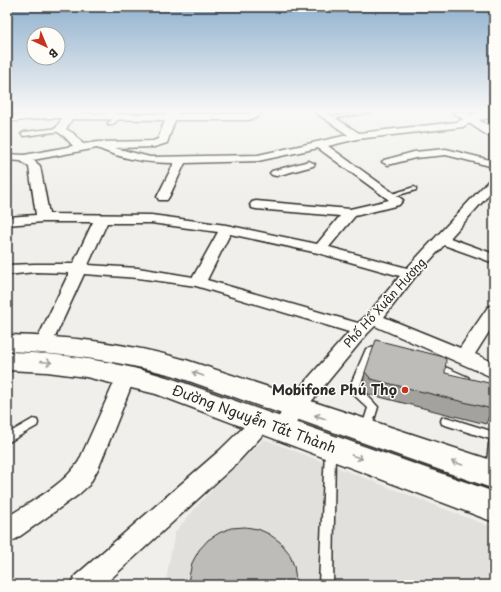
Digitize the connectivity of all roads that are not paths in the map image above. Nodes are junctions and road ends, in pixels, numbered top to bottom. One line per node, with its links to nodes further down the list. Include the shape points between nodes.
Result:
1 (72, 140): 6 (street)
2 (163, 140): 5 (street, via 154,144)
3 (340, 140): 4 (street)
4 (319, 144): 7 (street); 18 (street)
5 (98, 145): 6 (street); 10 (street, via 138,158)
6 (81, 149): 9 (street)
7 (272, 154): 10 (street, via 258,158); 14 (street)
8 (7, 157): 9 (street)
9 (24, 158): 22 (street, via 34,166)
10 (181, 159): 19 (street)
11 (388, 162): 13 (street, via 414,155 446,152)
12 (309, 164): 14 (street)
13 (494, 164)
14 (276, 173): 16 (street)
15 (494, 182): 26 (street, Phố Hồ Xuân Hương)
16 (279, 186)
17 (414, 189): 18 (lane)
18 (392, 195): 21 (street, via 397,200 395,202)
19 (163, 196)
20 (256, 205): 21 (street)
21 (350, 213): 27 (street)
22 (43, 218): 23 (street); 24 (street)
23 (102, 218): 25 (street, via 151,219); 29 (street)
24 (7, 221)
25 (226, 229): 27 (street); 32 (street)
26 (442, 240): 28 (street); 31 (street, Phố Hồ Xuân Hương)
27 (320, 249): 31 (street)
28 (494, 259)
29 (78, 269): 30 (street); 32 (street, via 145,274); 36 (street)
30 (7, 270)
31 (410, 274): 34 (street, Phố Hồ Xuân Hương)
32 (198, 282): 34 (street)
33 (494, 311): 38 (street)
34 (367, 324): 38 (street); 44 (street, Phố Hồ Xuân Hương)
35 (7, 343): 36 (main road, Đường Nguyễn Tất Thành)
36 (44, 344): 44 (main road, Đường Nguyễn Tất Thành, one-way to 36, via 177,367 103,350)
37 (390, 354): 47 (lane, via 369,351 355,386 356,391 373,407)
38 (464, 357): 41 (street)
39 (7, 361): 42 (main road, Đường Nguyễn Tất Thành, one-way to 42, via 66,364)
40 (425, 364): 43 (lane, via 443,369)
41 (494, 371)
42 (127, 374): 44 (main road, Đường Nguyễn Tất Thành); 54 (street, via 81,478)
43 (474, 385)
44 (279, 420): 47 (main road, Đường Nguyễn Tất Thành, one-way to 44); 51 (main road, Đường Nguyễn Tất Thành); 55 (street, Phố Hồ Xuân Hương, via 228,458)
45 (446, 421): 48 (lane)
46 (33, 423): 49 (lane)
47 (365, 432): 52 (main road, Đường Nguyễn Tất Thành, one-way to 47)
48 (494, 436)
49 (7, 439)
50 (494, 444): 52 (lane)
51 (331, 447): 53 (main road, Đường Nguyễn Tất Thành, one-way to 53); 56 (lane)
52 (493, 475)
53 (494, 507)
54 (7, 531)
55 (84, 585)
56 (326, 585)

